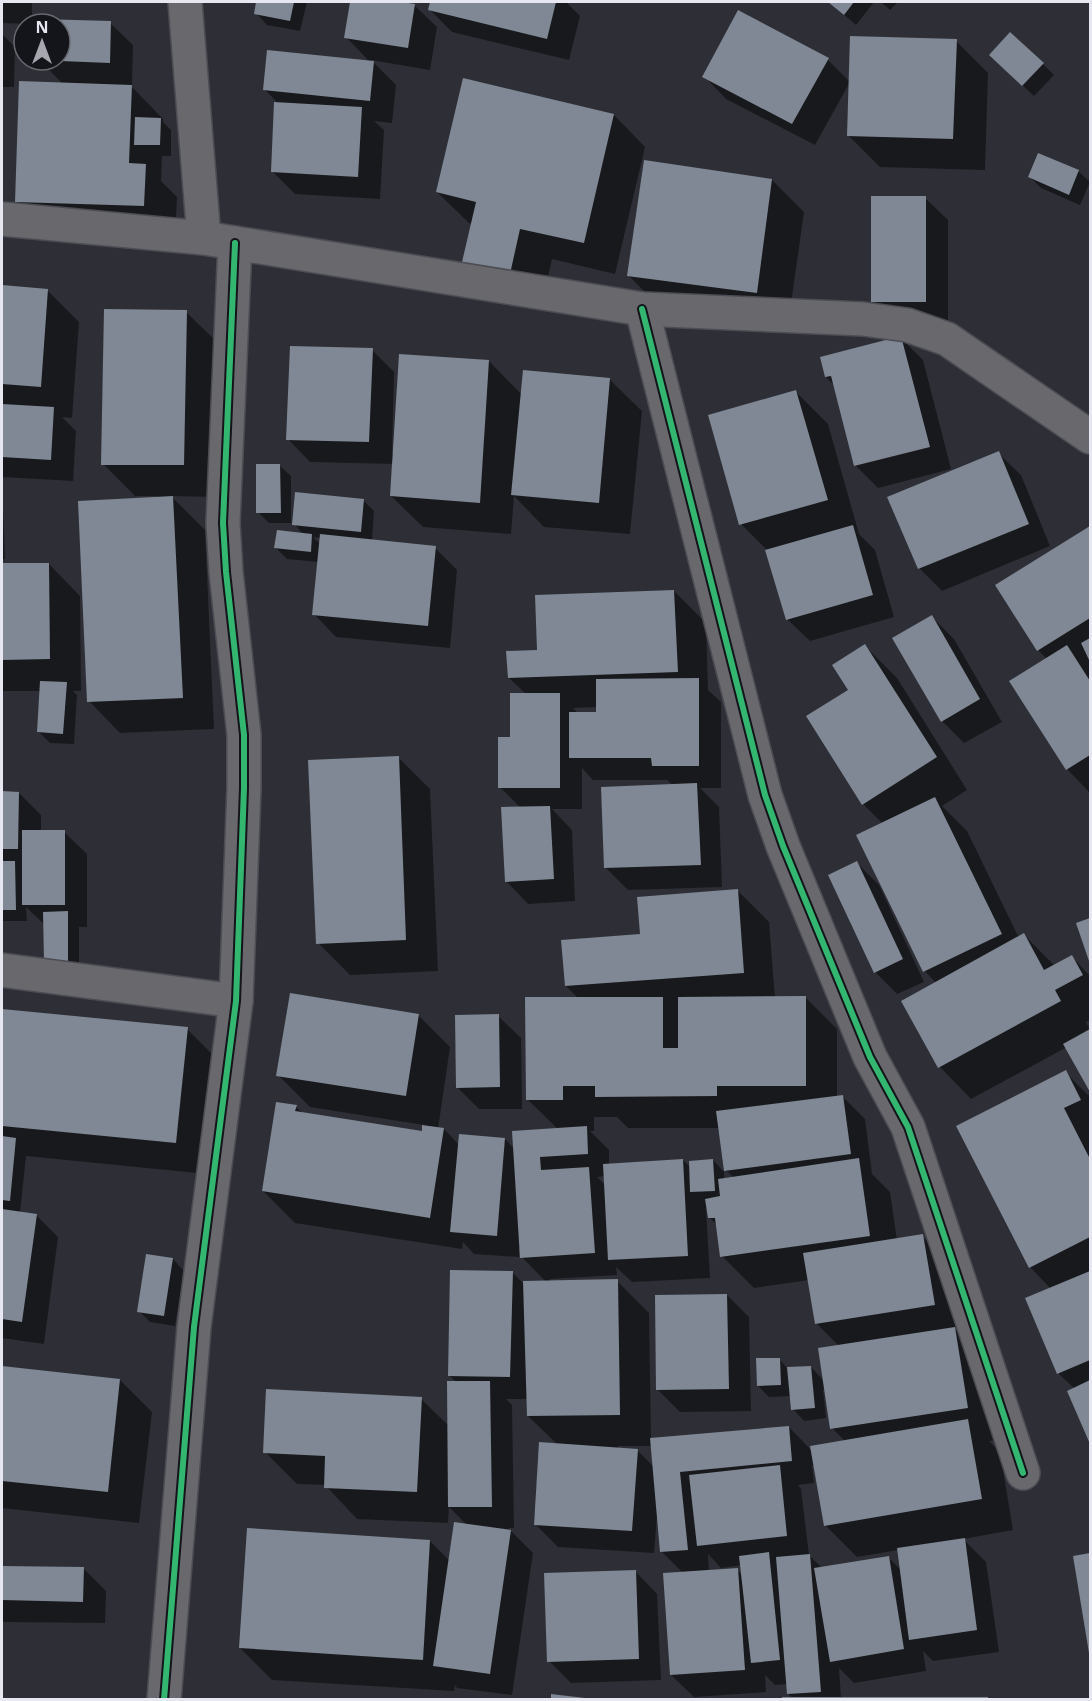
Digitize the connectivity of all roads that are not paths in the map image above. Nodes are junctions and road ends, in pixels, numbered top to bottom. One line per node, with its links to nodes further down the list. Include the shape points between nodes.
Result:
1 (185, 2): 3 (street)
2 (2, 219): 3 (street)
3 (220, 240): 4 (street); 7 (street, via 223,523 244,735)
4 (642, 309): 5 (street, via 863,319 907,325 947,339); 8 (street, via 765,795 870,1057 908,1127)
5 (1090, 437)
6 (2, 970): 7 (street)
7 (236, 1001): 9 (street, via 194,1327)
8 (1023, 1473)
9 (164, 1700)

